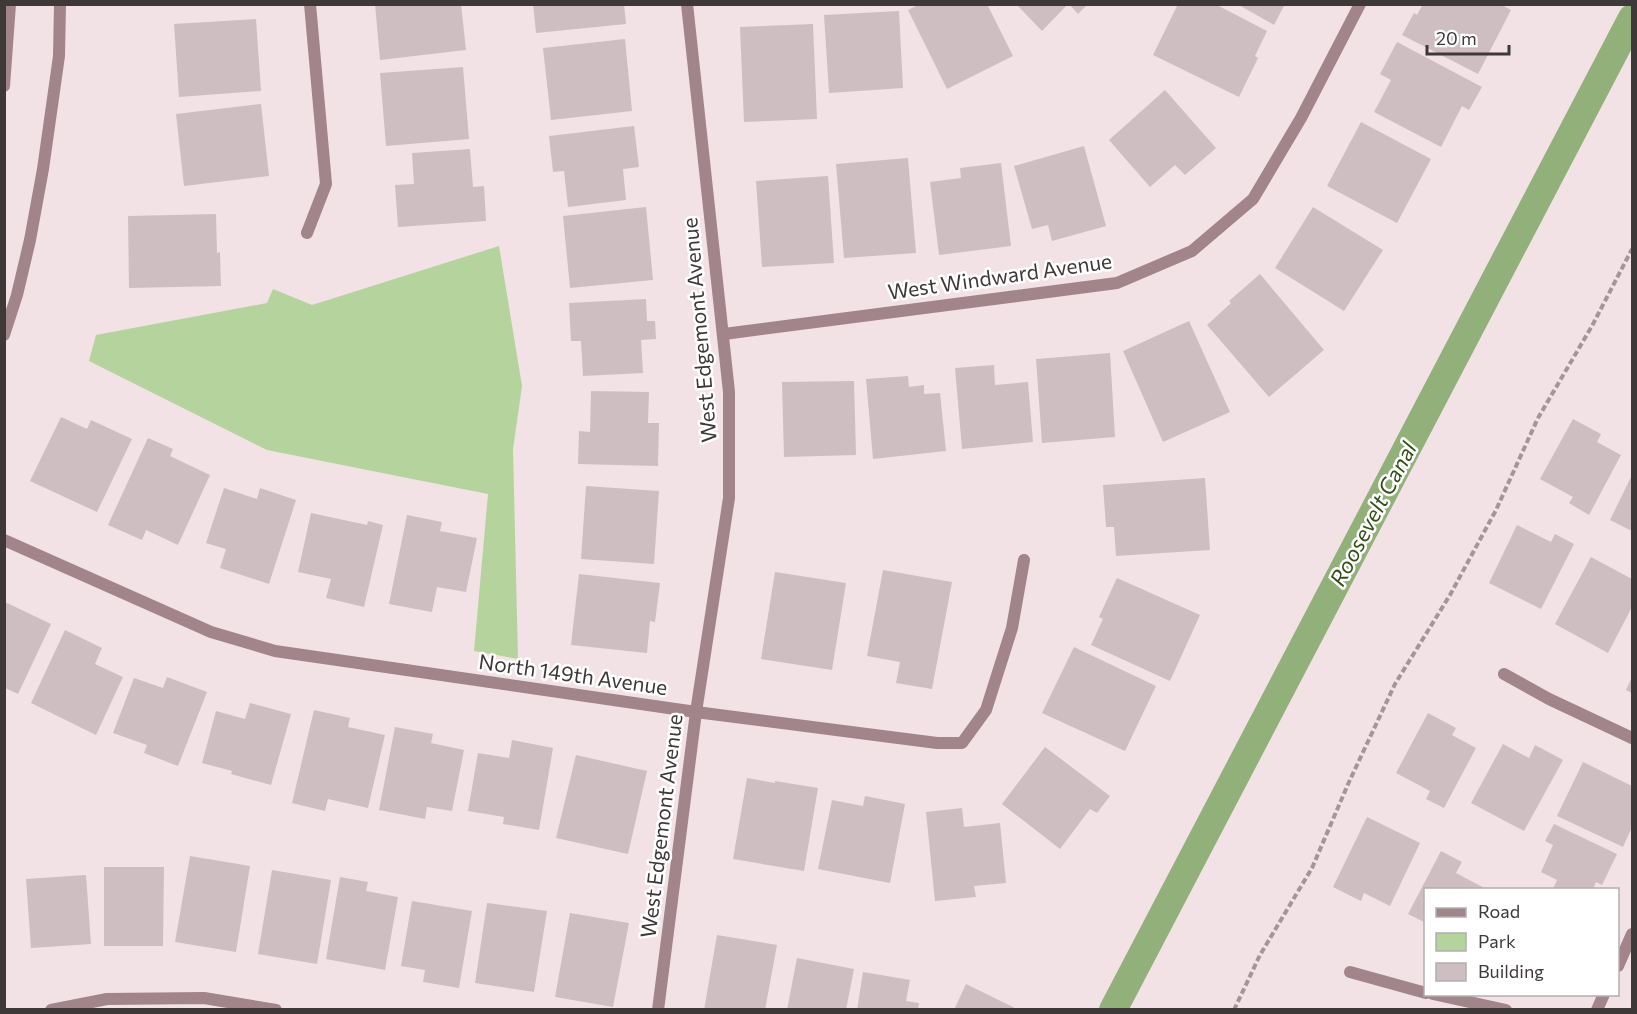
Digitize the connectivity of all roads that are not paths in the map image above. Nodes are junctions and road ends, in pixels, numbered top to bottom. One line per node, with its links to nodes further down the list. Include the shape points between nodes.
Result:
1 (10, 4): 6 (street)
2 (60, 4): 9 (street, via 59,56 43,169 22,273)
3 (309, 4): 7 (street, via 326,184)
4 (687, 4): 8 (street, West Edgemont Avenue)
5 (1360, 4): 8 (street, West Windward Avenue, via 1301,118 1253,199 1192,251 1117,283)
6 (4, 86)
7 (307, 233)
8 (724, 334): 13 (street, West Edgemont Avenue, via 729,392 729,498)
9 (4, 335)
10 (4, 540): 13 (street, North 149th Avenue, via 211,632 275,651)
11 (1024, 560): 13 (street, North 149th Avenue, via 1012,628 986,710 962,744)
12 (1504, 674): 14 (street)
13 (696, 712): 23 (street, West Edgemont Avenue)
14 (1632, 738)
15 (1632, 934): 16 (street)
16 (1619, 962)
17 (1350, 972): 18 (street)
18 (1424, 993)
19 (1441, 996): 24 (street)
20 (1603, 996): 25 (street)
21 (51, 1010): 22 (street, via 107,999 204,998)
22 (276, 1010)
23 (658, 1010)
24 (1506, 1010)
25 (1597, 1010)

